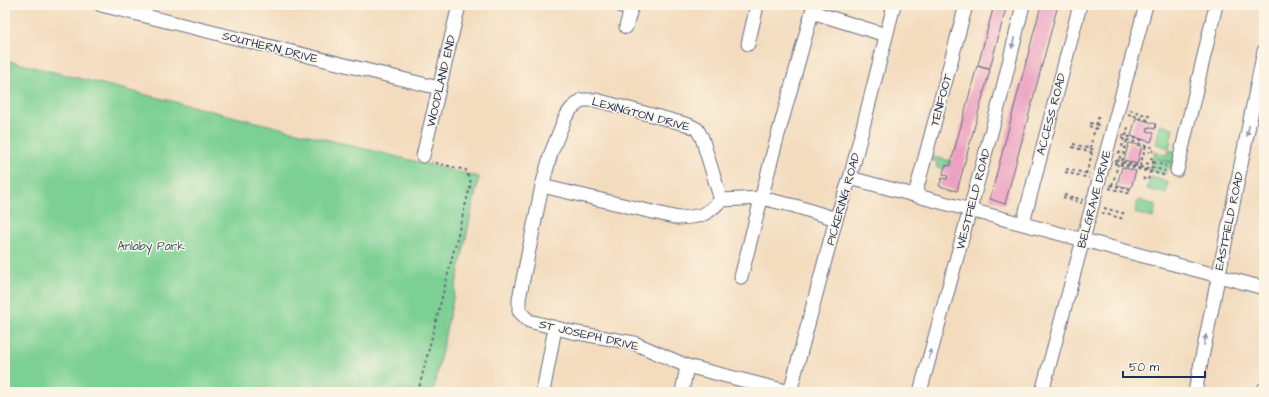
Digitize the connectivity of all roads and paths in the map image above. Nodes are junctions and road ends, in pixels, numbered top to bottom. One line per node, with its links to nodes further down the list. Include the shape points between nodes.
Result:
1 (101, 5): 17 (street, SOUTHERN DRIVE)
2 (459, 5): 17 (street, WOODLAND END)
3 (623, 5): 12 (street, via 631,9)
4 (756, 5): 15 (street)
5 (894, 5): 14 (street, PICKERING ROAD)
6 (966, 5): 67 (street, TENFOOT)
7 (1023, 5): 73 (street, WESTFIELD ROAD, one-way to 73)
8 (1080, 5): 78 (street, ACCESS ROAD)
9 (1146, 5): 80 (street, BELGRAVE DRIVE)
10 (1216, 5): 52 (street)
11 (813, 9): 14 (street); 69 (street)
12 (626, 27)
13 (1264, 30): 16 (path)
14 (886, 35): 58 (street, PICKERING ROAD)
15 (748, 44)
16 (1262, 48): 81 (street, EASTFIELD ROAD, one-way to 81)
17 (439, 88): 41 (street, WOODLAND END)
18 (1124, 108): 19 (path, via 1149,116 1148,120)
19 (1123, 113)
20 (1099, 115): 21 (path)
21 (1096, 125): 22 (path); 23 (path, via 1090,124)
22 (1104, 127)
23 (1096, 128): 25 (path); 27 (path)
24 (1128, 128): 28 (path)
25 (1103, 131)
26 (1117, 133): 28 (path)
27 (1094, 135)
28 (1126, 136): 32 (path)
29 (1116, 137): 31 (path)
30 (1092, 140): 35 (path)
31 (1126, 140): 33 (path); 34 (path); 45 (path)
32 (1145, 141)
33 (1146, 145): 38 (path, via 1154,148 1152,153); 50 (path)
34 (1122, 147)
35 (1090, 148): 36 (path); 37 (path, via 1073,146)
36 (1098, 150)
37 (1092, 152): 40 (path); 44 (path)
38 (1149, 152)
39 (1121, 153): 45 (path)
40 (1097, 154)
41 (423, 156): 87 (path, via 423,160 466,170 471,184)
42 (1147, 157): 49 (path, via 1154,159)
43 (1114, 159): 45 (path)
44 (1090, 161)
45 (1120, 161): 50 (path)
46 (1146, 163): 49 (path)
47 (1089, 164): 55 (path)
48 (1118, 164): 52 (path, via 1110,160); 54 (path); 60 (path, via 1150,172 1148,180)
49 (1152, 164): 50 (path, via 1151,170); 52 (path); 52 (path)
50 (1140, 166)
51 (1066, 168): 55 (path)
52 (1169, 171)
53 (1065, 172): 59 (path)
54 (1116, 172)
55 (1086, 174): 56 (path)
56 (1091, 175)
57 (1115, 176): 62 (path)
58 (850, 178): 67 (street); 76 (street, PICKERING ROAD)
59 (1090, 178)
60 (1142, 178)
61 (1108, 184): 62 (path)
62 (1112, 185): 65 (path)
63 (542, 186): 70 (street, via 678,218 700,217 711,211); 70 (street, LEXINGTON DRIVE, via 551,153 571,109 582,100 596,100 697,129); 79 (street, LEXINGTON DRIVE)
64 (1102, 186): 66 (path)
65 (1132, 190)
66 (1130, 194)
67 (915, 195): 73 (street)
68 (1064, 196): 71 (path)
69 (761, 198): 70 (street); 76 (street); 82 (street)
70 (721, 200)
71 (1084, 202)
72 (1097, 206): 75 (path)
73 (969, 210): 78 (street); 91 (street, WESTFIELD ROAD, one-way to 73)
74 (1095, 212): 77 (path)
75 (1126, 214)
76 (836, 219): 90 (street, PICKERING ROAD)
77 (1124, 219)
78 (1023, 223): 80 (street)
79 (534, 226): 84 (street, ST JOSEPH DRIVE, via 519,299 519,312 529,321)
80 (1083, 240): 81 (street); 92 (street, BELGRAVE DRIVE)
81 (1218, 276): 83 (street); 93 (street, EASTFIELD ROAD, one-way to 81)
82 (741, 277)
83 (1264, 288)
84 (555, 328): 85 (street, ST JOSEPH DRIVE, via 634,343); 88 (street)
85 (687, 366): 89 (street); 90 (street, ST JOSEPH DRIVE)
86 (1264, 389): 94 (street)
87 (418, 392)
88 (543, 392)
89 (682, 392)
90 (790, 392)
91 (920, 392)
92 (1042, 392)
93 (1195, 392)
94 (1263, 392)

